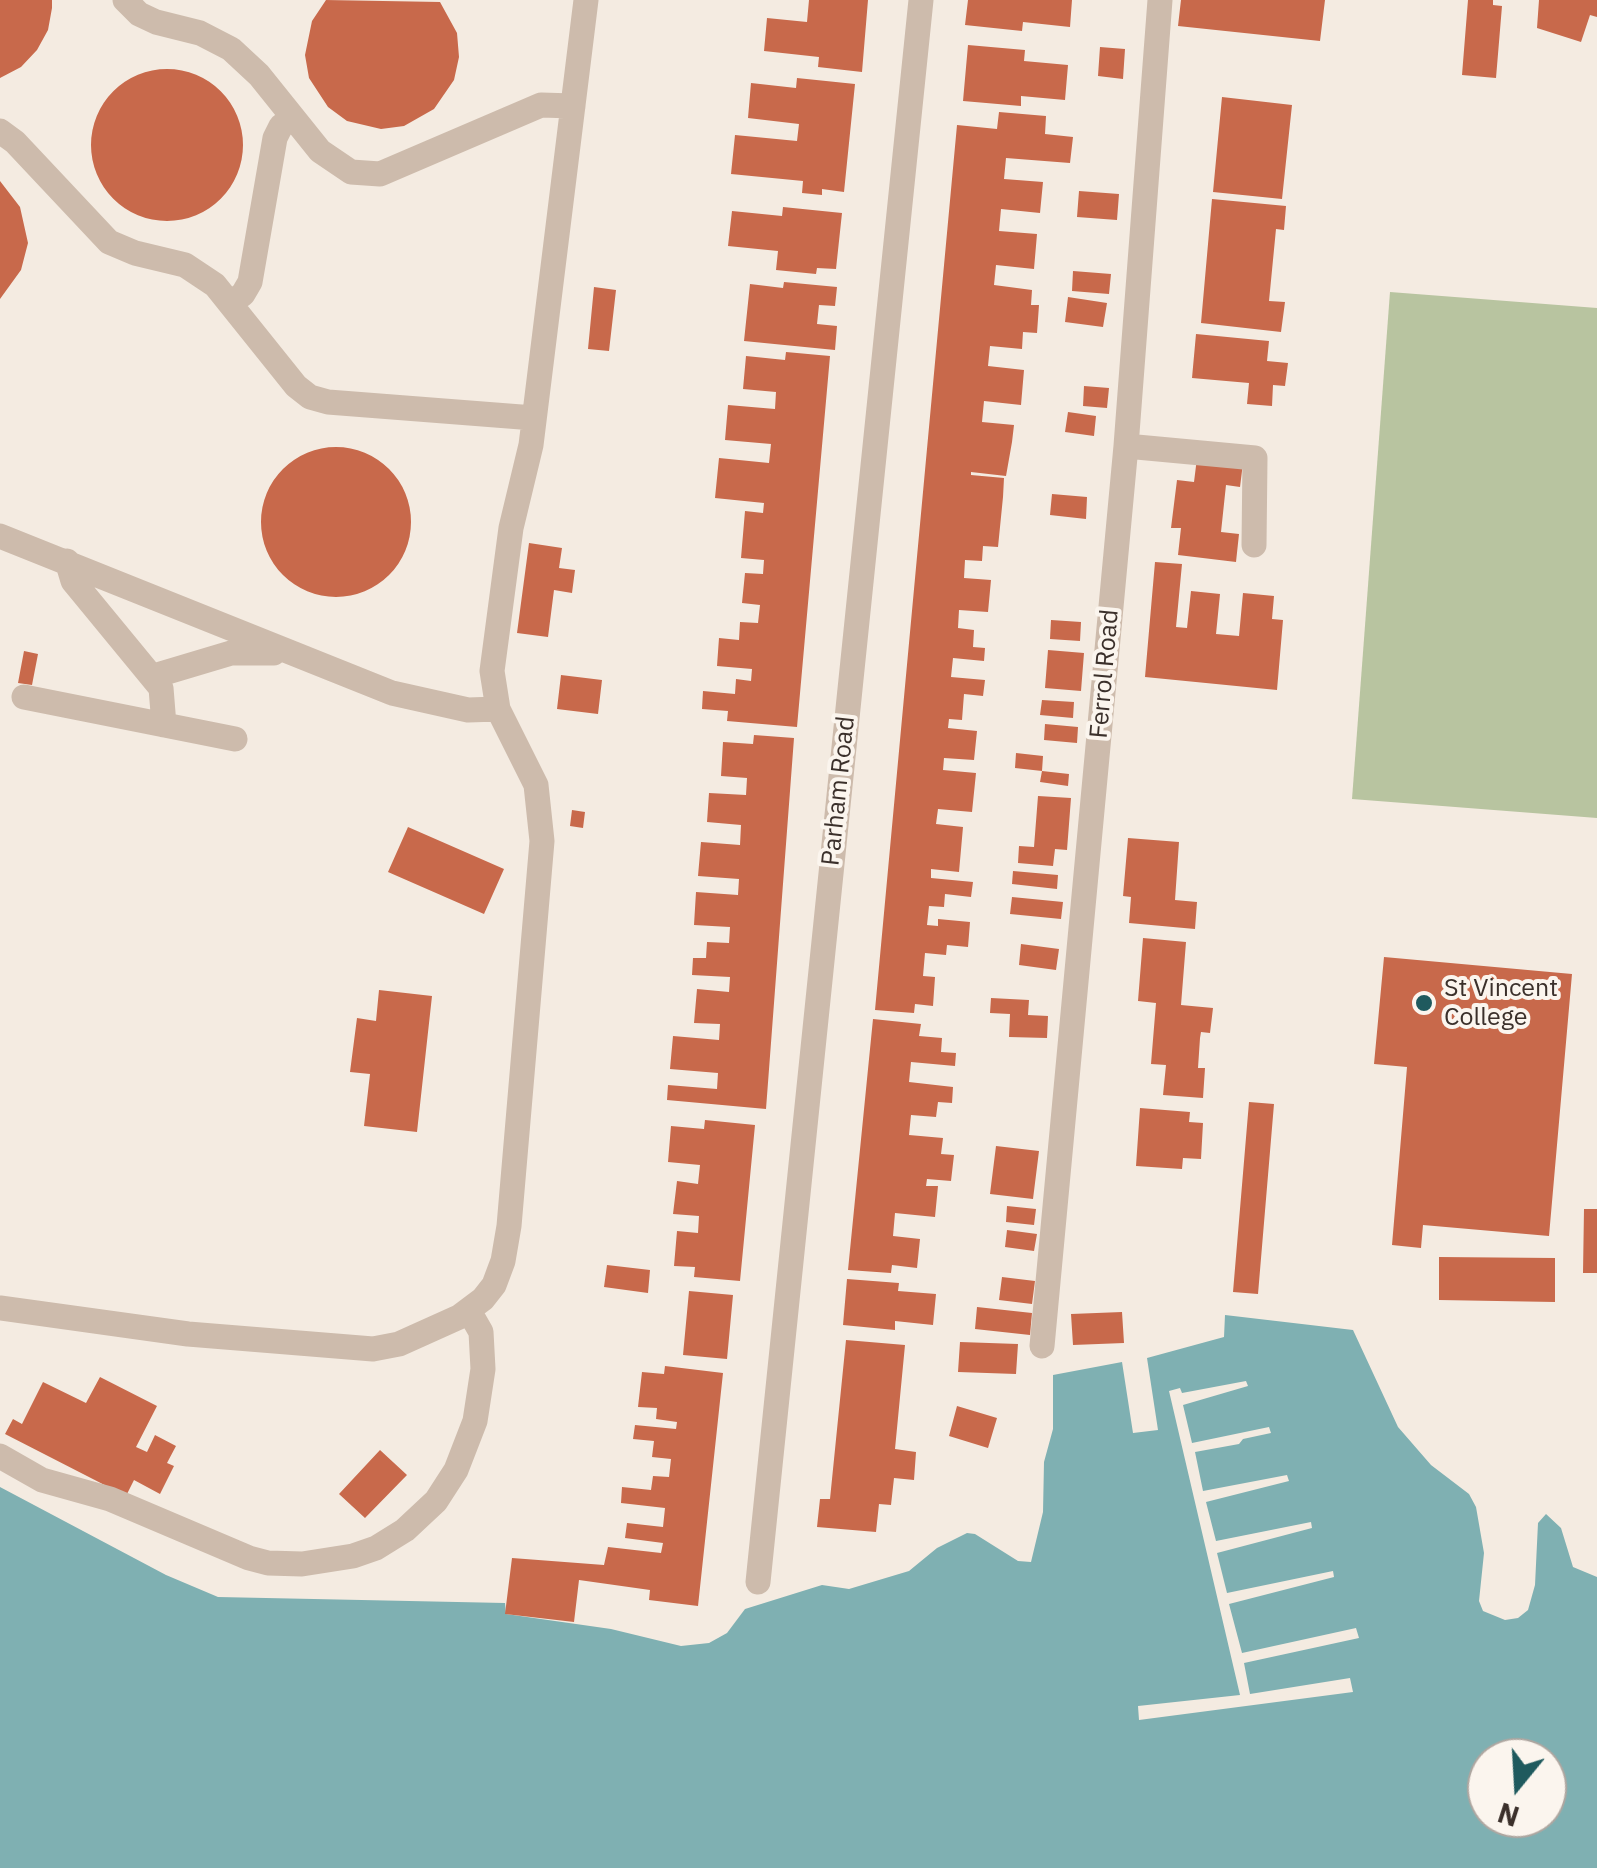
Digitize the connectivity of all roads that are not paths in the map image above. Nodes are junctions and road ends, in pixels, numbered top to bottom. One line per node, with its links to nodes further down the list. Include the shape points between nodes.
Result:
1 (125, 0): 6 (street, via 156,22 231,48)
2 (586, 0): 5 (street)
3 (921, 0): 24 (street, Parham Road)
4 (1160, 0): 10 (street, Ferrol Road)
5 (573, 106): 6 (street, via 541,106 370,174 336,164); 9 (street)
6 (293, 118): 8 (street, via 275,138 250,282)
7 (0, 131): 8 (street, via 109,242 196,271)
8 (231, 303): 9 (street, via 310,397)
9 (534, 418): 17 (street, via 494,654)
10 (1126, 446): 12 (street, via 1255,458); 22 (street, Ferrol Road)
11 (0, 536): 13 (street)
12 (1254, 545)
13 (67, 562): 14 (street); 15 (street, via 72,580)
14 (299, 657): 15 (street, via 241,652); 17 (street, via 432,704)
15 (154, 676): 18 (street, via 164,694)
16 (24, 698): 18 (street)
17 (498, 709): 21 (street, via 536,785 541,866 507,1239 494,1285)
18 (164, 725): 19 (street)
19 (236, 739)
20 (0, 1308): 21 (street, via 356,1350 399,1344)
21 (468, 1311): 23 (street, via 481,1332 483,1369 475,1422 456,1470 412,1524 353,1556 302,1564 249,1558 110,1499 42,1480)
22 (1042, 1346)
23 (0, 1456)
24 (758, 1582)

